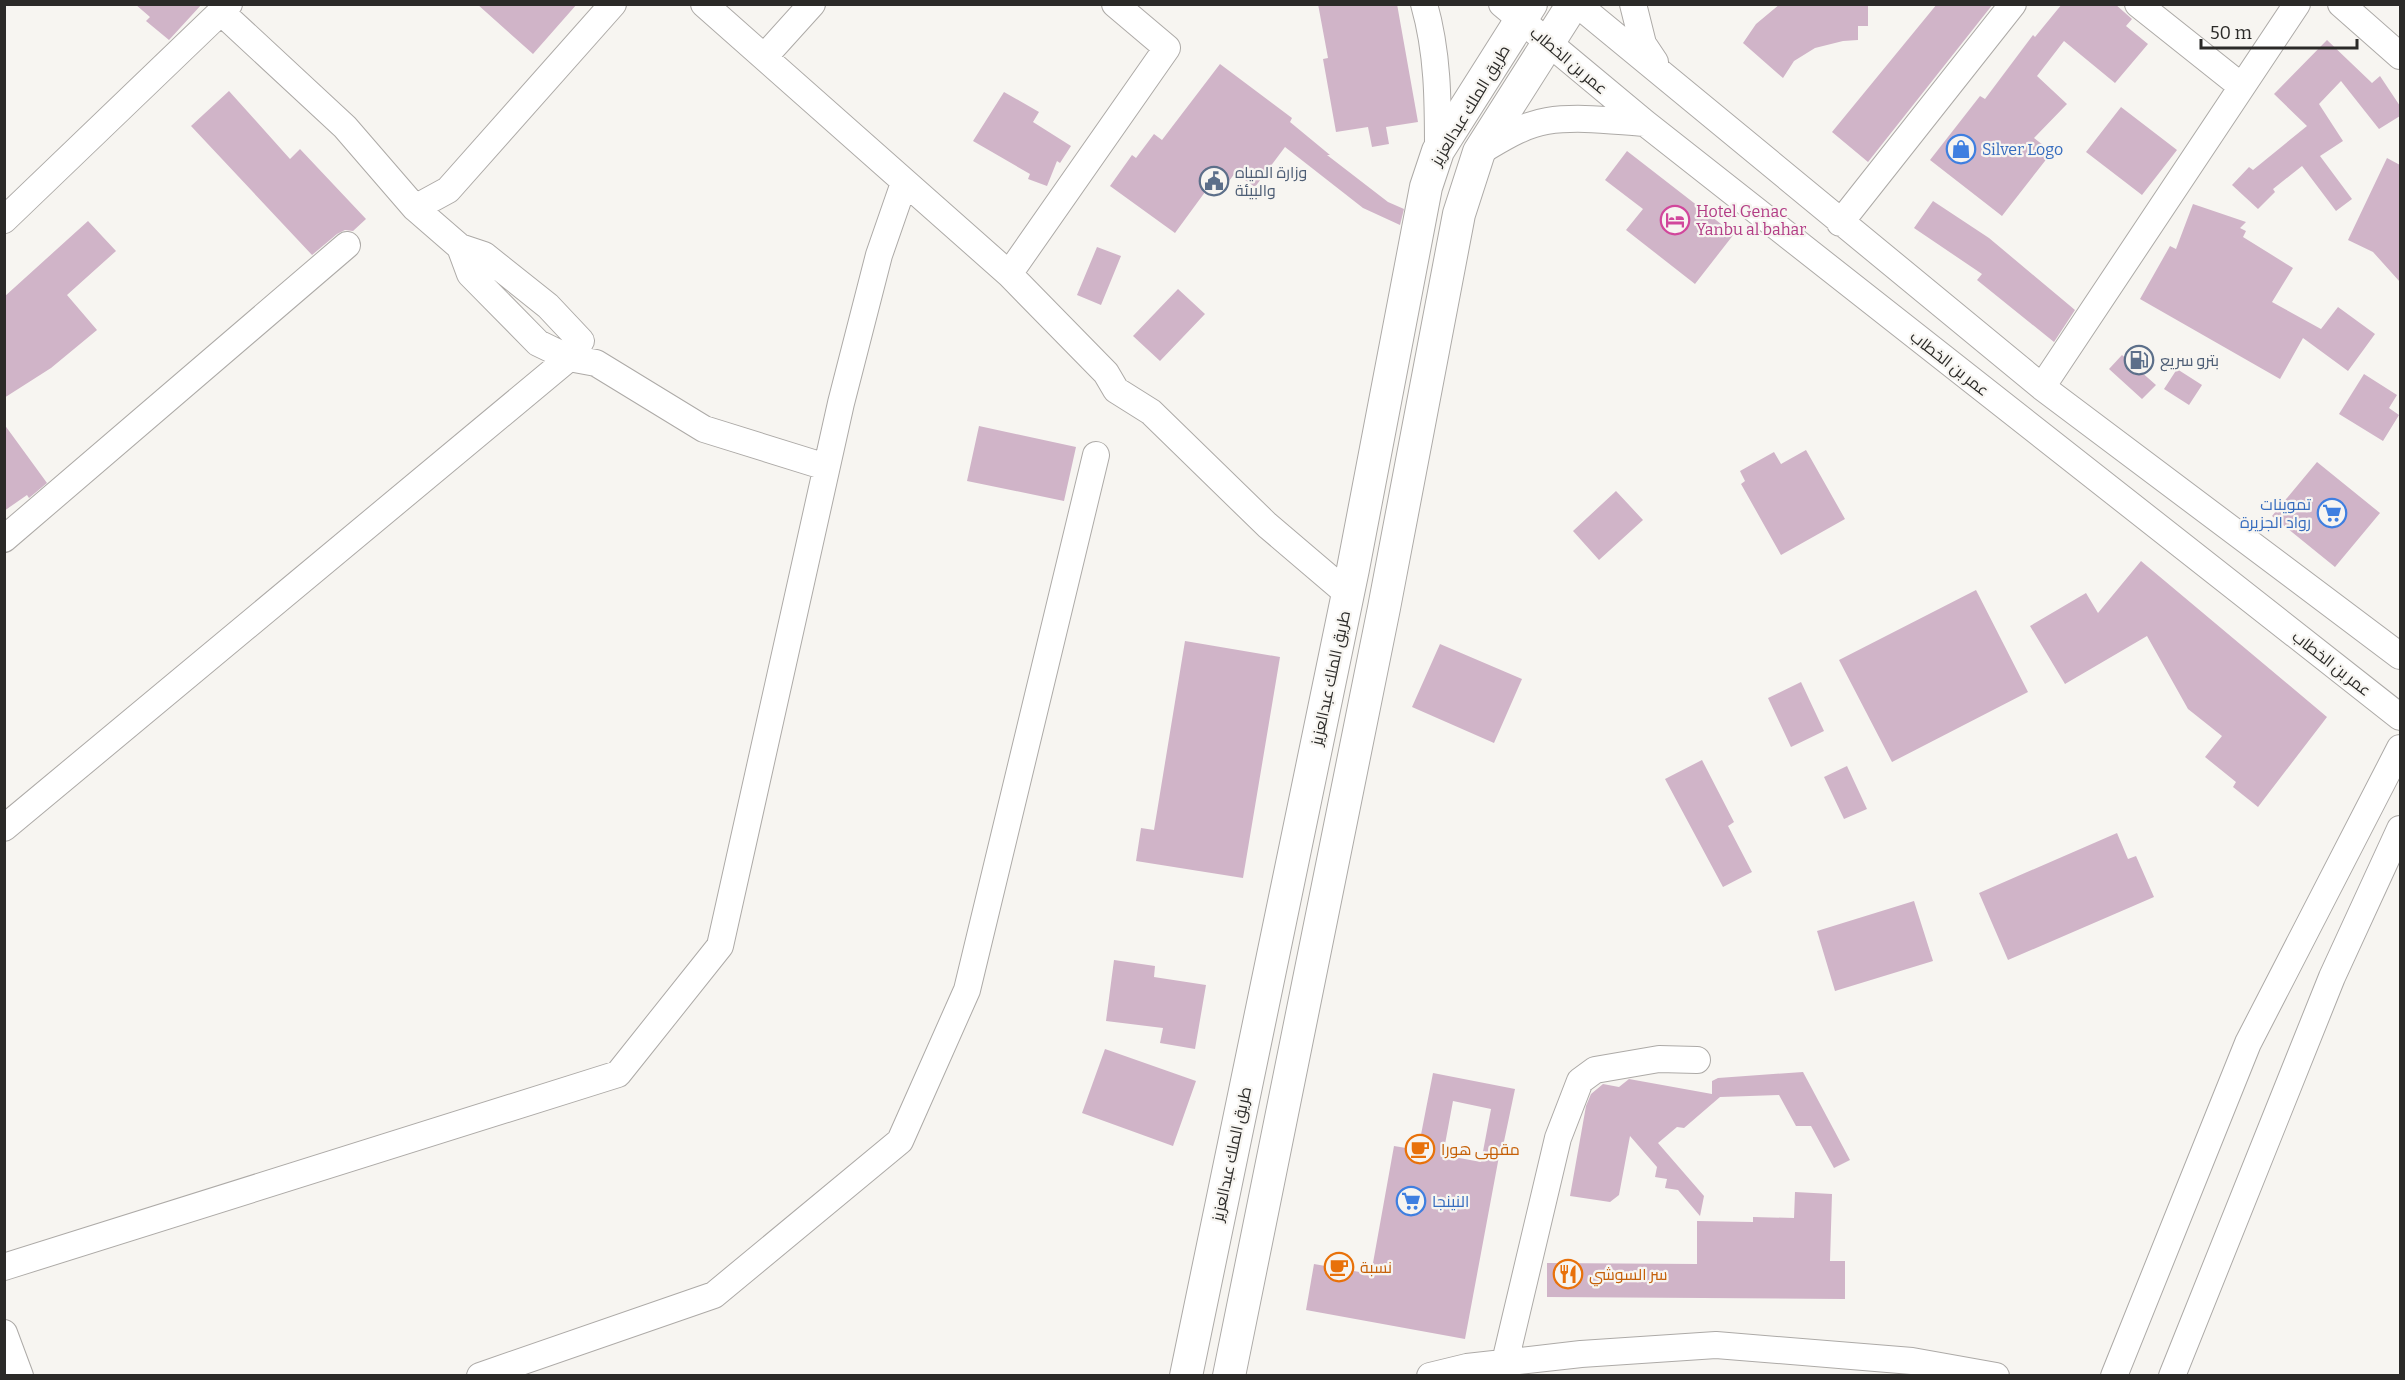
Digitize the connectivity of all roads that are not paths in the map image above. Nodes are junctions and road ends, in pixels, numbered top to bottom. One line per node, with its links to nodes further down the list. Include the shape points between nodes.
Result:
1 (613, 4): 23 (street, via 448,190)
2 (704, 4): 15 (street)
3 (812, 4): 15 (street)
4 (1115, 4): 27 (street, via 1167,48)
5 (1424, 4): 20 (street, via 1434,45)
6 (1575, 4): 14 (main road, طريق الملك عبدالعزيز); 17 (street)
7 (1633, 4): 17 (street, via 1643,44)
8 (2013, 4): 25 (street)
9 (2138, 4): 18 (street)
10 (2297, 4): 18 (street)
11 (2341, 4): 16 (street)
12 (225, 8): 23 (street, via 345,127); 24 (street)
13 (1518, 10): 14 (street, عمر بن الخطاب); 20 (main road, طريق الملك عبدالعزيز)
14 (1548, 43): 19 (street, عمر بن الخطاب); 21 (main road, طريق الملك عبدالعزيز)
15 (765, 56): 22 (street)
16 (2400, 56)
17 (1668, 80): 25 (street)
18 (2241, 86): 29 (street)
19 (1645, 123): 21 (street, via 1545,121 1515,131); 35 (street, عمر بن الخطاب)
20 (1438, 151): 33 (main road, طريق الملك عبدالعزيز, via 1426,187)
21 (1479, 152): 43 (main road, طريق الملك عبدالعزيز, via 1459,214)
22 (904, 183): 27 (street); 31 (street, via 879,255)
23 (415, 208): 28 (street, via 460,247 470,274 538,343)
24 (4, 220)
25 (1840, 223): 29 (street)
26 (347, 245): 32 (street)
27 (1009, 274): 33 (street, via 1106,373 1116,390 1151,412 1267,525)
28 (569, 358): 31 (street, via 596,363 704,429); 37 (street)
29 (2042, 387): 34 (street)
30 (1096, 455): 45 (street, via 967,990 900,1141 714,1295)
31 (826, 467): 40 (street, via 720,946 618,1074)
32 (4, 539)
33 (1348, 594): 46 (main road, طريق الملك عبدالعزيز)
34 (2400, 656)
35 (2400, 717)
36 (2400, 748): 49 (street, via 2248,1043)
37 (4, 828)
38 (2400, 829): 50 (street, via 2332,977)
39 (1697, 1060): 42 (street, via 1659,1059 1595,1070 1580,1081 1558,1138)
40 (4, 1267)
41 (4, 1333): 44 (street)
42 (1505, 1362): 47 (street); 48 (street, via 1716,1345 1912,1361)
43 (1233, 1368)
44 (20, 1376)
45 (480, 1376)
46 (1186, 1376)
47 (1430, 1376)
48 (1996, 1376)
49 (2114, 1376)
50 (2172, 1376)

